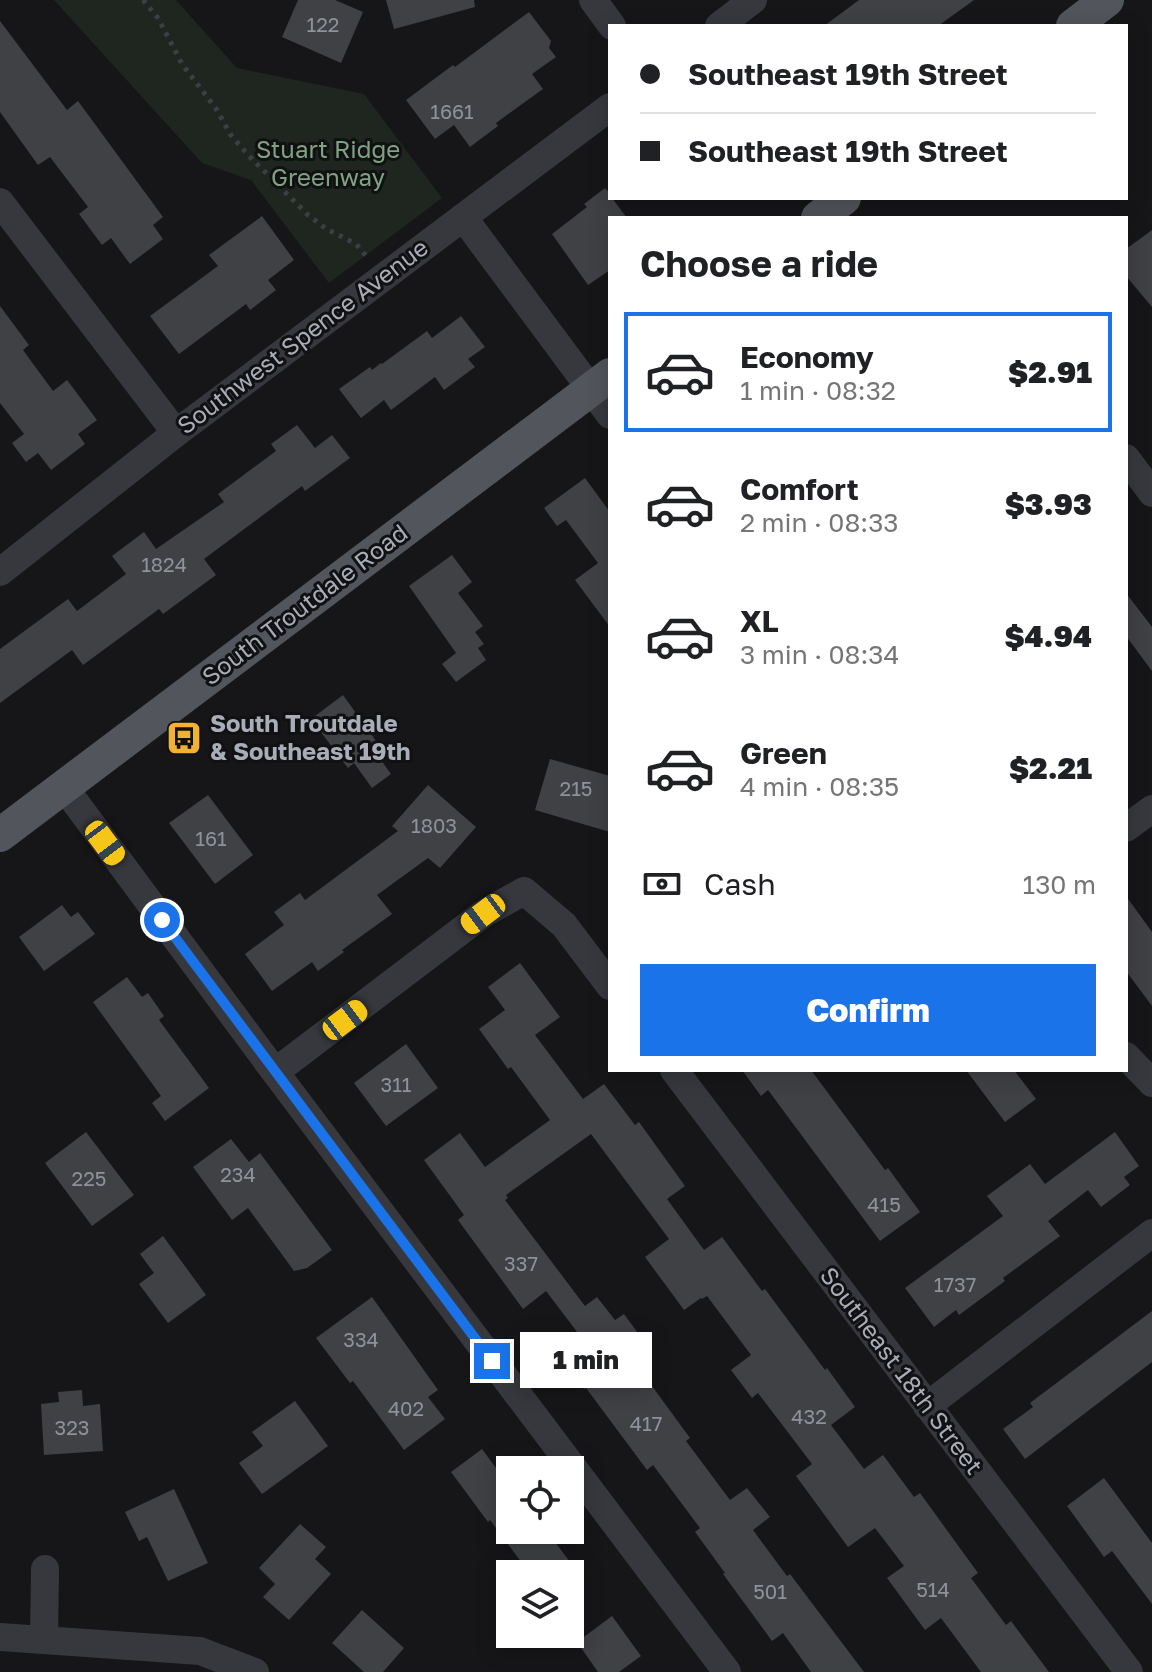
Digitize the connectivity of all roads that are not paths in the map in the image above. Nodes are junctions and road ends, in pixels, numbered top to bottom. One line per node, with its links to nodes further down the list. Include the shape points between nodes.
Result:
1 (593, 0): 4 (street)
2 (753, 0): 5 (street)
3 (1107, 0): 6 (main road)
4 (611, 24)
5 (722, 24)
6 (1076, 24)
7 (608, 108): 11 (street, Southwest Spence Avenue)
8 (841, 200): 10 (main road)
9 (0, 202): 13 (street)
10 (821, 216)
11 (463, 217): 12 (street); 13 (street, Southwest Spence Avenue)
12 (603, 393): 17 (main road, South Troutdale Road)
13 (176, 433): 16 (street, Southwest Spence Avenue)
14 (1128, 461): 15 (street)
15 (1152, 493)
16 (0, 572)
17 (64, 787): 20 (main road, South Troutdale Road); 23 (street)
18 (1152, 809): 19 (street)
19 (1128, 827)
20 (0, 835)
21 (608, 983): 23 (street, via 564,925 524,891 483,914)
22 (1128, 1058): 25 (street)
23 (275, 1072): 32 (street)
24 (676, 1072): 27 (street, Southeast 18th Street)
25 (1152, 1083)
26 (1152, 1233): 27 (street)
27 (927, 1406): 33 (street, Southeast 18th Street)
28 (45, 1569): 30 (street)
29 (0, 1637): 30 (street)
30 (44, 1640): 31 (street, via 200,1651)
31 (255, 1672)
32 (727, 1672)
33 (1129, 1672)

